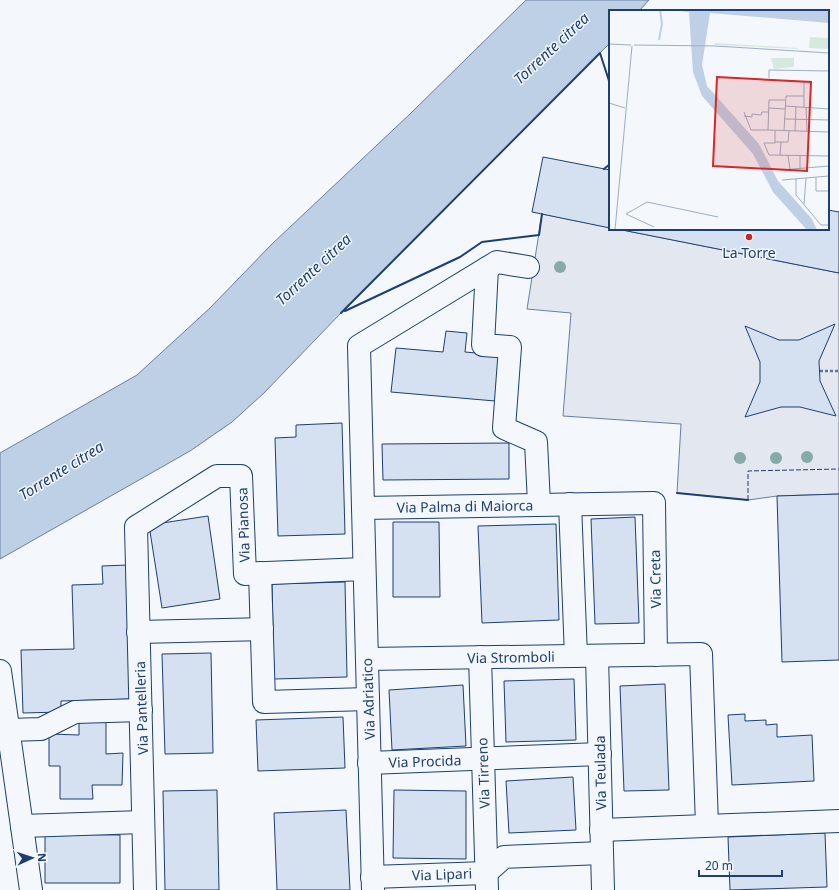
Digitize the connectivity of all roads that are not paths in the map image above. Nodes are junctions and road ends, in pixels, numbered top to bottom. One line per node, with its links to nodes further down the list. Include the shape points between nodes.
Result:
1 (528, 267): 2 (street, via 496,262)
2 (487, 268): 4 (street, via 483,345 510,347 504,428 536,442); 6 (street, via 359,346)
3 (654, 503): 5 (street, Via Palma di Maiorca); 12 (street, Via Creta)
4 (539, 504): 5 (street, Via Palma di Maiorca); 6 (street, Via Palma di Maiorca)
5 (570, 504): 13 (street)
6 (363, 508): 8 (street, Via Adriatico)
7 (136, 527): 9 (street, Via Pianosa, via 217,476 241,476 245,574); 11 (street, Via Pantelleria)
8 (364, 569): 9 (street, Via Pianosa); 16 (street, Via Adriatico)
9 (260, 573): 10 (street)
10 (262, 629): 11 (street); 18 (street, via 264,702)
11 (138, 632): 20 (street, Via Pantelleria)
12 (656, 655): 14 (street, Via Stromboli); 28 (street, Via Stromboli, via 701,654)
13 (576, 656): 14 (street, Via Stromboli); 15 (street, Via Stromboli)
14 (597, 656): 22 (street, Via Teulada)
15 (480, 657): 16 (street, Via Stromboli); 23 (street, Via Tirreno)
16 (366, 659): 18 (street, Via Adriatico)
17 (0, 671): 19 (street)
18 (368, 699): 24 (street, Via Adriatico)
19 (2, 707): 21 (street)
20 (141, 710): 21 (street, via 75,712 41,729); 27 (street, Via Pantelleria)
21 (9, 730): 25 (street)
22 (600, 754): 23 (street, Via Procida); 30 (street, Via Teulada)
23 (483, 758): 24 (street, Via Procida); 32 (street, Via Tirreno)
24 (369, 763): 33 (street, Via Adriatico)
25 (9, 800): 29 (street)
26 (839, 821): 28 (street)
27 (143, 822): 29 (street); 35 (street, Via Pantelleria)
28 (707, 825): 30 (street)
29 (22, 826): 34 (street)
30 (601, 830): 31 (street, Via Teulada)
31 (602, 854): 32 (street, Via Lipari, via 504,857); 36 (street, Via Teulada)
32 (486, 881): 33 (street, Via Lipari)
33 (373, 884)
34 (31, 890)
35 (145, 890)
36 (603, 890)

